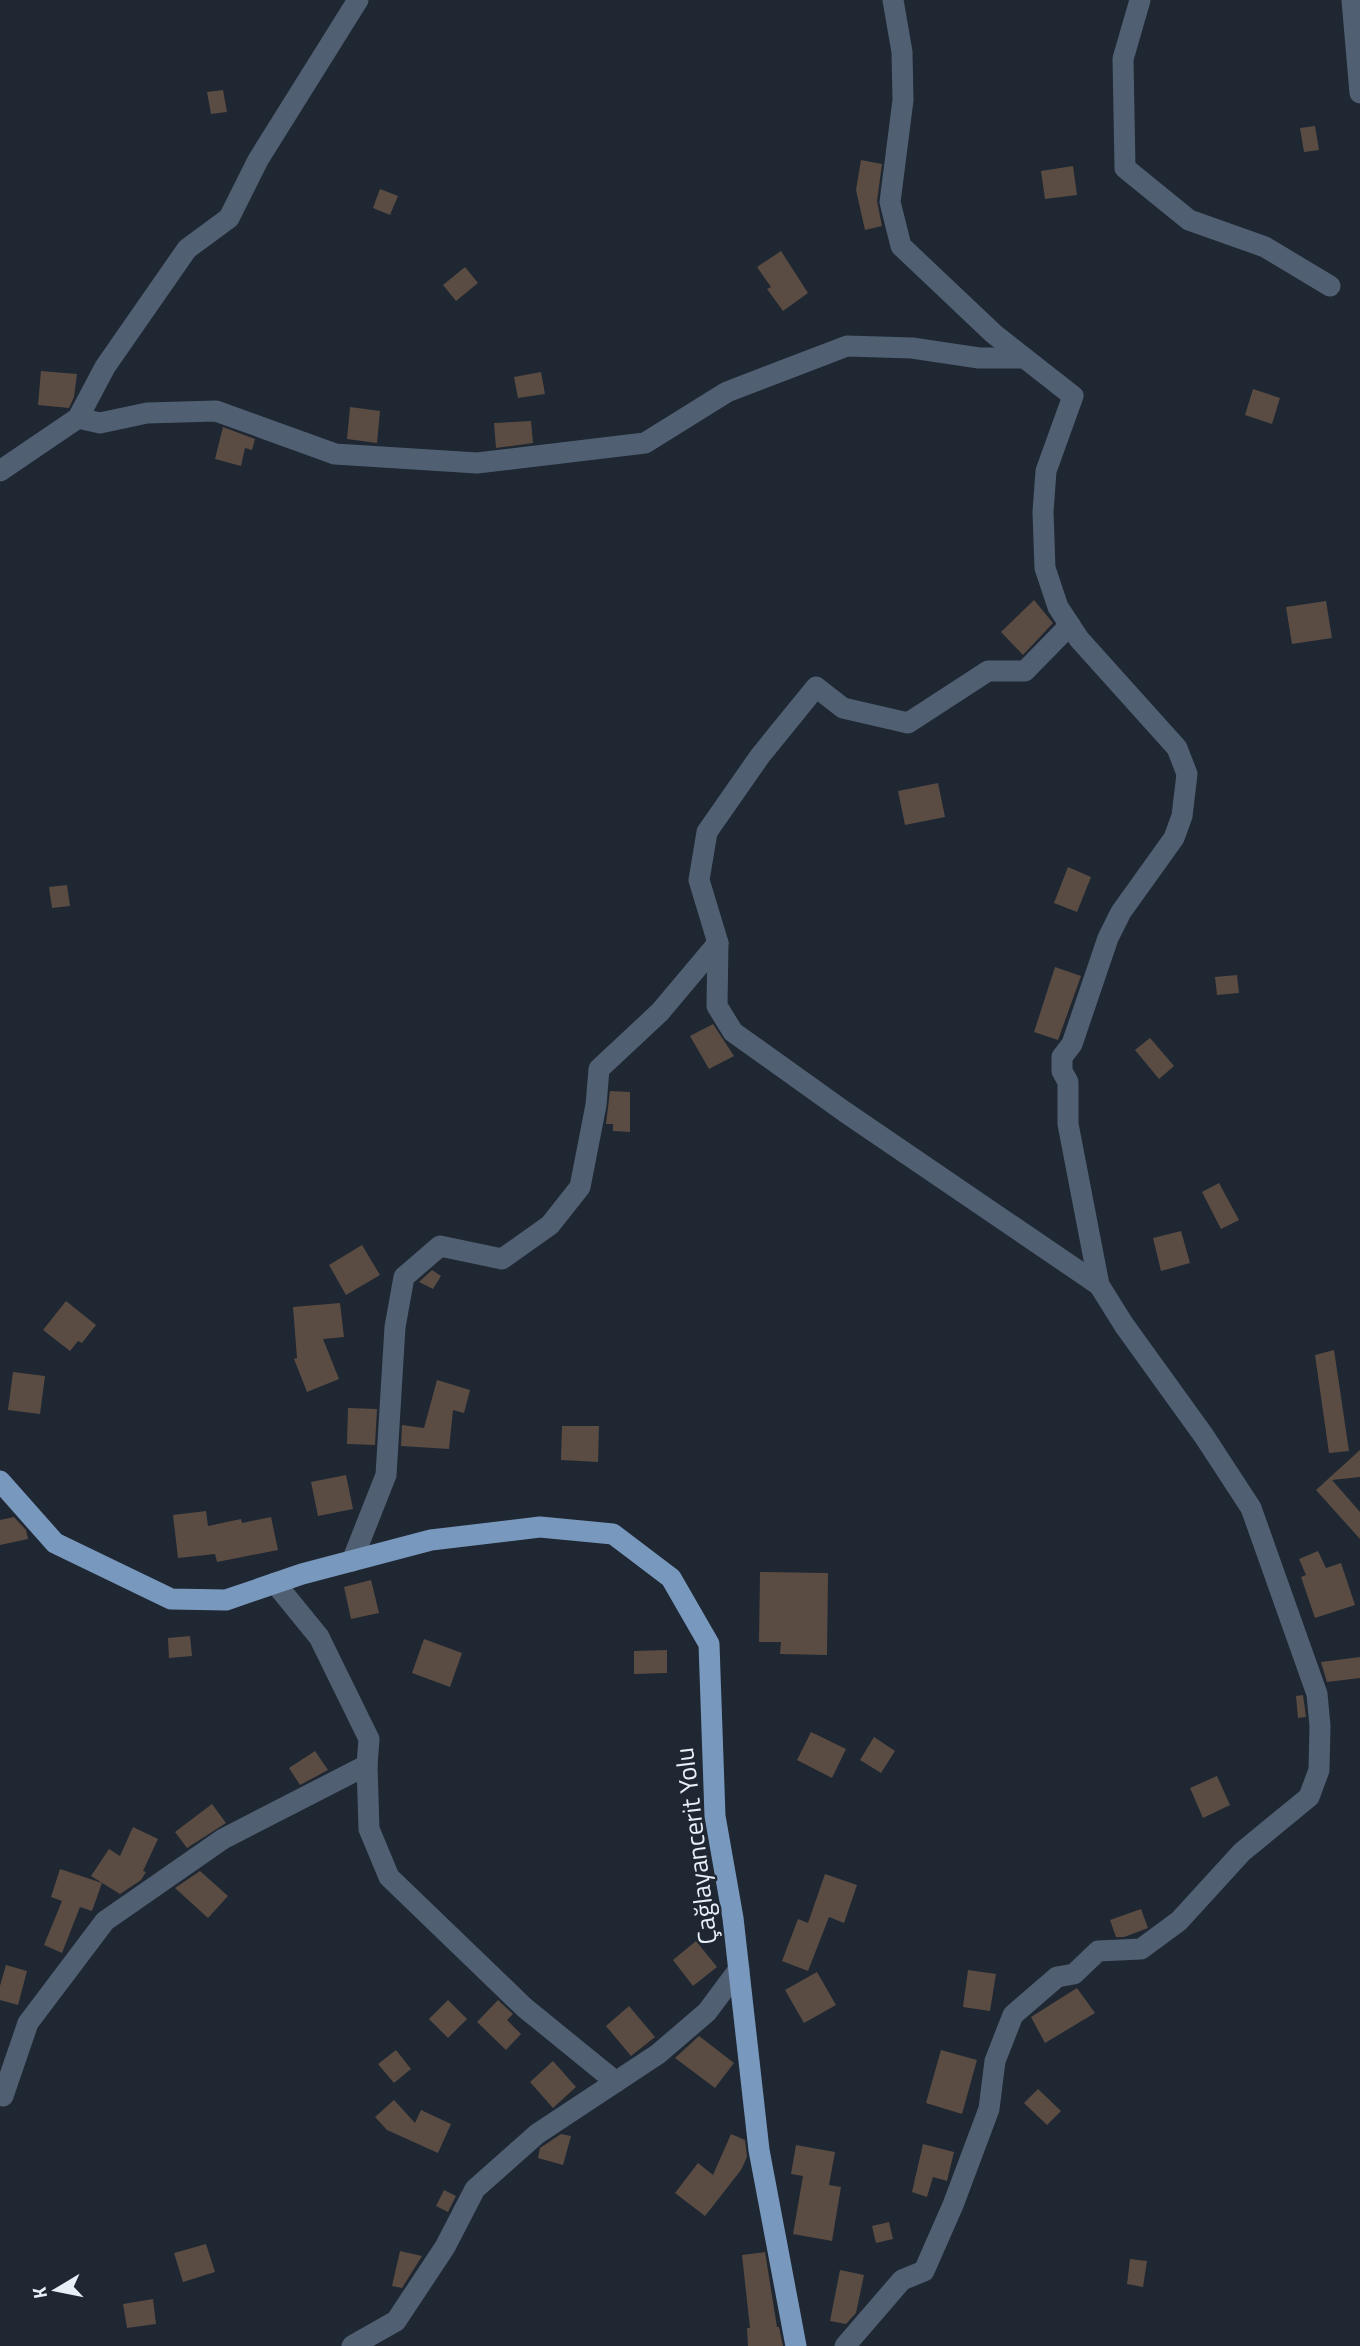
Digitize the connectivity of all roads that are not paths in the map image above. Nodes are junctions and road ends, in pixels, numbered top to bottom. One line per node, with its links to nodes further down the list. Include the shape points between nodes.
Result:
1 (358, 0): 8 (street, via 258,160 229,218 187,249 105,367)
2 (893, 0): 7 (street, via 902,52 903,100 890,202 901,246)
3 (1140, 0): 6 (street, via 1123,60 1125,168 1189,220 1265,247)
4 (1352, 0): 5 (street)
5 (1360, 93)
6 (1330, 286)
7 (1024, 358): 8 (street, via 847,346 727,392 645,443 477,463 334,454 216,411 147,413 100,423); 10 (street, via 1073,396 1046,471 1043,512 1045,568 1058,607)
8 (78, 418): 9 (street)
9 (0, 471)
10 (1070, 625): 11 (street, via 1025,671 988,671 908,723 843,708 816,687 707,832 699,880); 12 (street, via 1177,748 1187,775 1174,838 1121,912 1072,1044 1062,1057 1068,1082 1068,1124)
11 (718, 943): 12 (street, via 717,1006 733,1032); 14 (street, via 660,1012 598,1069 580,1187 550,1225 502,1259 440,1245 404,1277 395,1327 386,1475)
12 (1099, 1285): 22 (street, via 1251,1508 1317,1693 1319,1770 1309,1797 1242,1852 1179,1921 1141,1949 1098,1951 1074,1974 1057,1977 1013,2015 995,2061 989,2109 924,2271 902,2280)
13 (0, 1481): 15 (main road, Çağlayancerit Yolu, via 55,1543 171,1599 226,1600)
14 (352, 1561): 15 (main road, Çağlayancerit Yolu); 17 (main road, Çağlayancerit Yolu, via 431,1540 540,1527 613,1534 671,1578 709,1644 715,1816)
15 (275, 1583): 16 (street, via 319,1637 369,1739)
16 (367, 1765): 18 (street, via 369,1829 389,1877 524,2008); 19 (street, via 223,1839 105,1921 28,2023)
17 (739, 1969): 18 (street, via 707,2012); 21 (main road, Çağlayancerit Yolu, via 759,2150)
18 (616, 2082): 20 (street, via 537,2134 475,2189 396,2321)
19 (3, 2096)
20 (352, 2346)
21 (796, 2346)
22 (845, 2346)

